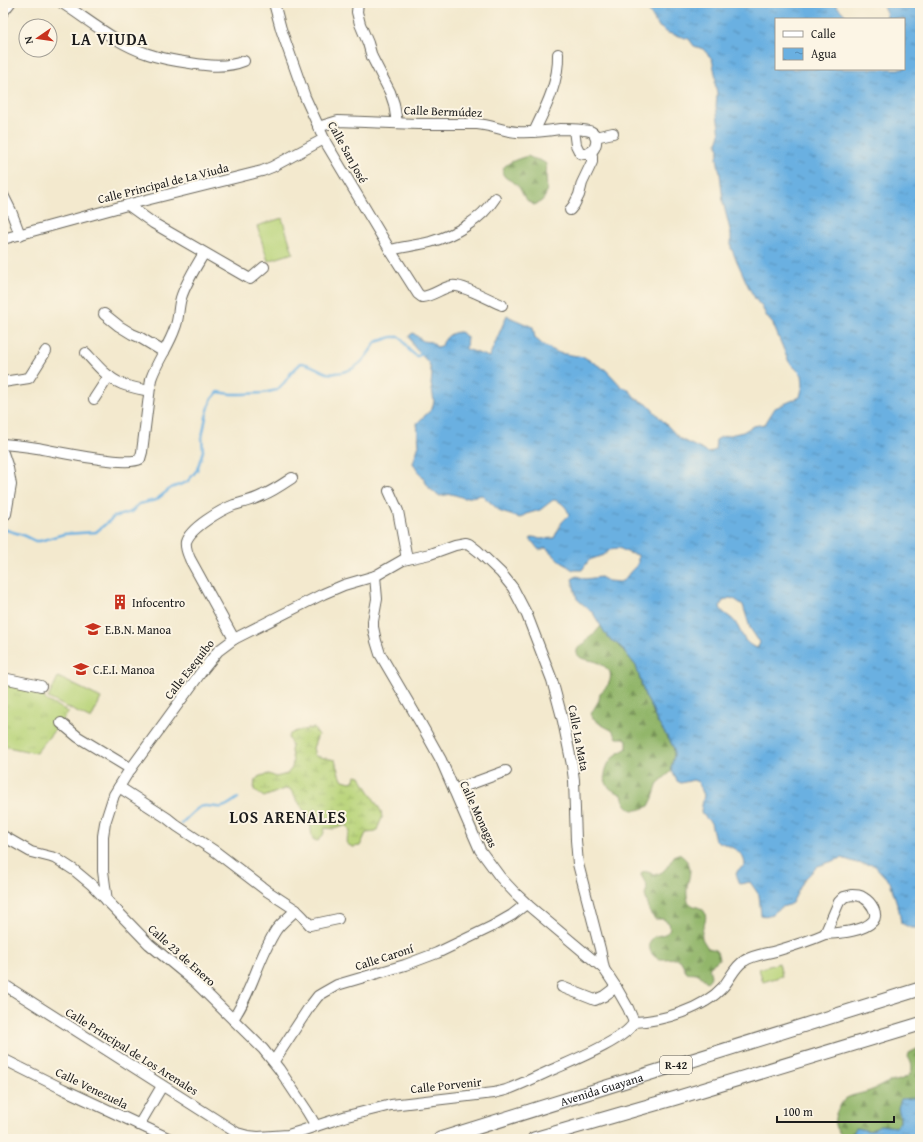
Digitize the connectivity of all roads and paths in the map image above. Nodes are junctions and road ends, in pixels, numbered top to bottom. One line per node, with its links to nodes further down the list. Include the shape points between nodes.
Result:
1 (10, 3): 5 (street)
2 (62, 3): 7 (street, via 124,44 148,54 205,65 232,65)
3 (274, 3): 9 (street, Calle San José, via 296,72)
4 (358, 3): 8 (street, via 360,24 372,57 390,92)
5 (3, 12)
6 (558, 54): 11 (street, via 558,71 553,89)
7 (244, 61)
8 (397, 123): 9 (street, Calle Bermúdez, via 338,121); 11 (street, Calle Bermúdez, via 477,124 517,132)
9 (318, 127): 14 (street, Calle San José)
10 (574, 130): 11 (street, Calle Bermúdez); 13 (street, Calle Bermúdez); 15 (street, via 580,153)
11 (534, 132)
12 (613, 133): 13 (street, Calle Bermúdez)
13 (593, 134): 15 (street, via 596,147)
14 (324, 139): 18 (street, Calle Principal de La Viuda, via 272,167); 22 (street, Calle San José)
15 (590, 152): 19 (street, via 592,162)
16 (3, 195): 20 (street)
17 (495, 198): 22 (street, via 481,216 453,233 431,242)
18 (128, 205): 20 (street, Calle Principal de La Viuda); 23 (street)
19 (570, 210)
20 (20, 235): 21 (street, Calle Principal de La Viuda)
21 (3, 239)
22 (390, 250): 25 (street, Calle San José, via 422,297 457,286)
23 (204, 253): 24 (street, via 250,278); 28 (street, via 183,292 177,325)
24 (264, 266)
25 (502, 305)
26 (104, 314): 28 (street)
27 (46, 351): 31 (street, via 29,378)
28 (164, 352): 32 (street, via 154,371)
29 (86, 353): 30 (street)
30 (109, 376): 32 (street, via 121,383); 33 (street)
31 (3, 382)
32 (149, 391): 34 (street, via 142,452 138,460 97,458)
33 (94, 399)
34 (3, 444)
35 (3, 453): 38 (street, via 11,485)
36 (292, 478): 42 (street, via 264,495 214,515 196,528 187,540 186,549 190,559)
37 (389, 491): 40 (street, via 398,511)
38 (6, 514)
39 (462, 543): 40 (street, Calle Esequibo); 56 (street, Calle La Mata, via 469,544 478,551 513,588 527,615 552,680 572,765 578,864)
40 (407, 559): 41 (street, Calle Esequibo)
41 (375, 576): 42 (street, Calle Esequibo, via 318,596); 49 (street, Calle Monagas, via 377,599 373,622 380,654 441,760)
42 (234, 639): 46 (street, Calle Esequibo, via 210,661)
43 (3, 678): 44 (street)
44 (41, 686)
45 (61, 723): 46 (street, via 78,737)
46 (131, 769): 48 (street, Calle Esequibo)
47 (506, 771): 49 (street)
48 (119, 787): 51 (street, Calle Esequibo, via 104,829 103,871); 53 (street, via 168,818)
49 (454, 790): 52 (street, Calle Monagas, via 484,856)
50 (3, 836): 51 (street, Calle 23 de Enero, via 31,852 62,862 92,885)
51 (107, 901): 61 (street, Calle 23 de Enero, via 149,944 194,981)
52 (526, 904): 56 (street, Calle Monagas); 65 (street, Calle Caroní, via 492,927 437,953 342,984 323,993 308,1009)
53 (296, 910): 54 (street, via 310,925); 61 (street, via 274,934 246,997)
54 (338, 919)
55 (825, 934): 55 (street, via 839,902 844,897 861,896 872,905 875,919 870,923 854,930); 62 (street, via 801,944 744,960 719,991 692,1008)
56 (604, 969): 59 (street, Calle Monagas)
57 (3, 984): 66 (street, Calle Principal de Los Arenales)
58 (562, 987): 59 (street, via 595,1000)
59 (616, 987): 62 (street, Calle Monagas)
60 (920, 989): 71 (main road, Avenida Guayana / R-42)
61 (233, 1019): 65 (street, Calle 23 de Enero)
62 (634, 1022): 68 (street, Calle Porvenir, via 605,1045 506,1090 391,1105)
63 (916, 1025): 72 (main road)
64 (3, 1059): 67 (street, Calle Venezuela)
65 (274, 1061): 68 (street, Calle 23 de Enero)
66 (162, 1086): 67 (street); 69 (street, Calle Principal de Los Arenales, via 237,1133)
67 (139, 1124): 70 (street, Calle Venezuela)
68 (316, 1126): 69 (street, Calle Porvenir, via 288,1135)
69 (248, 1136)
70 (170, 1139)
71 (440, 1139)
72 (534, 1139)

